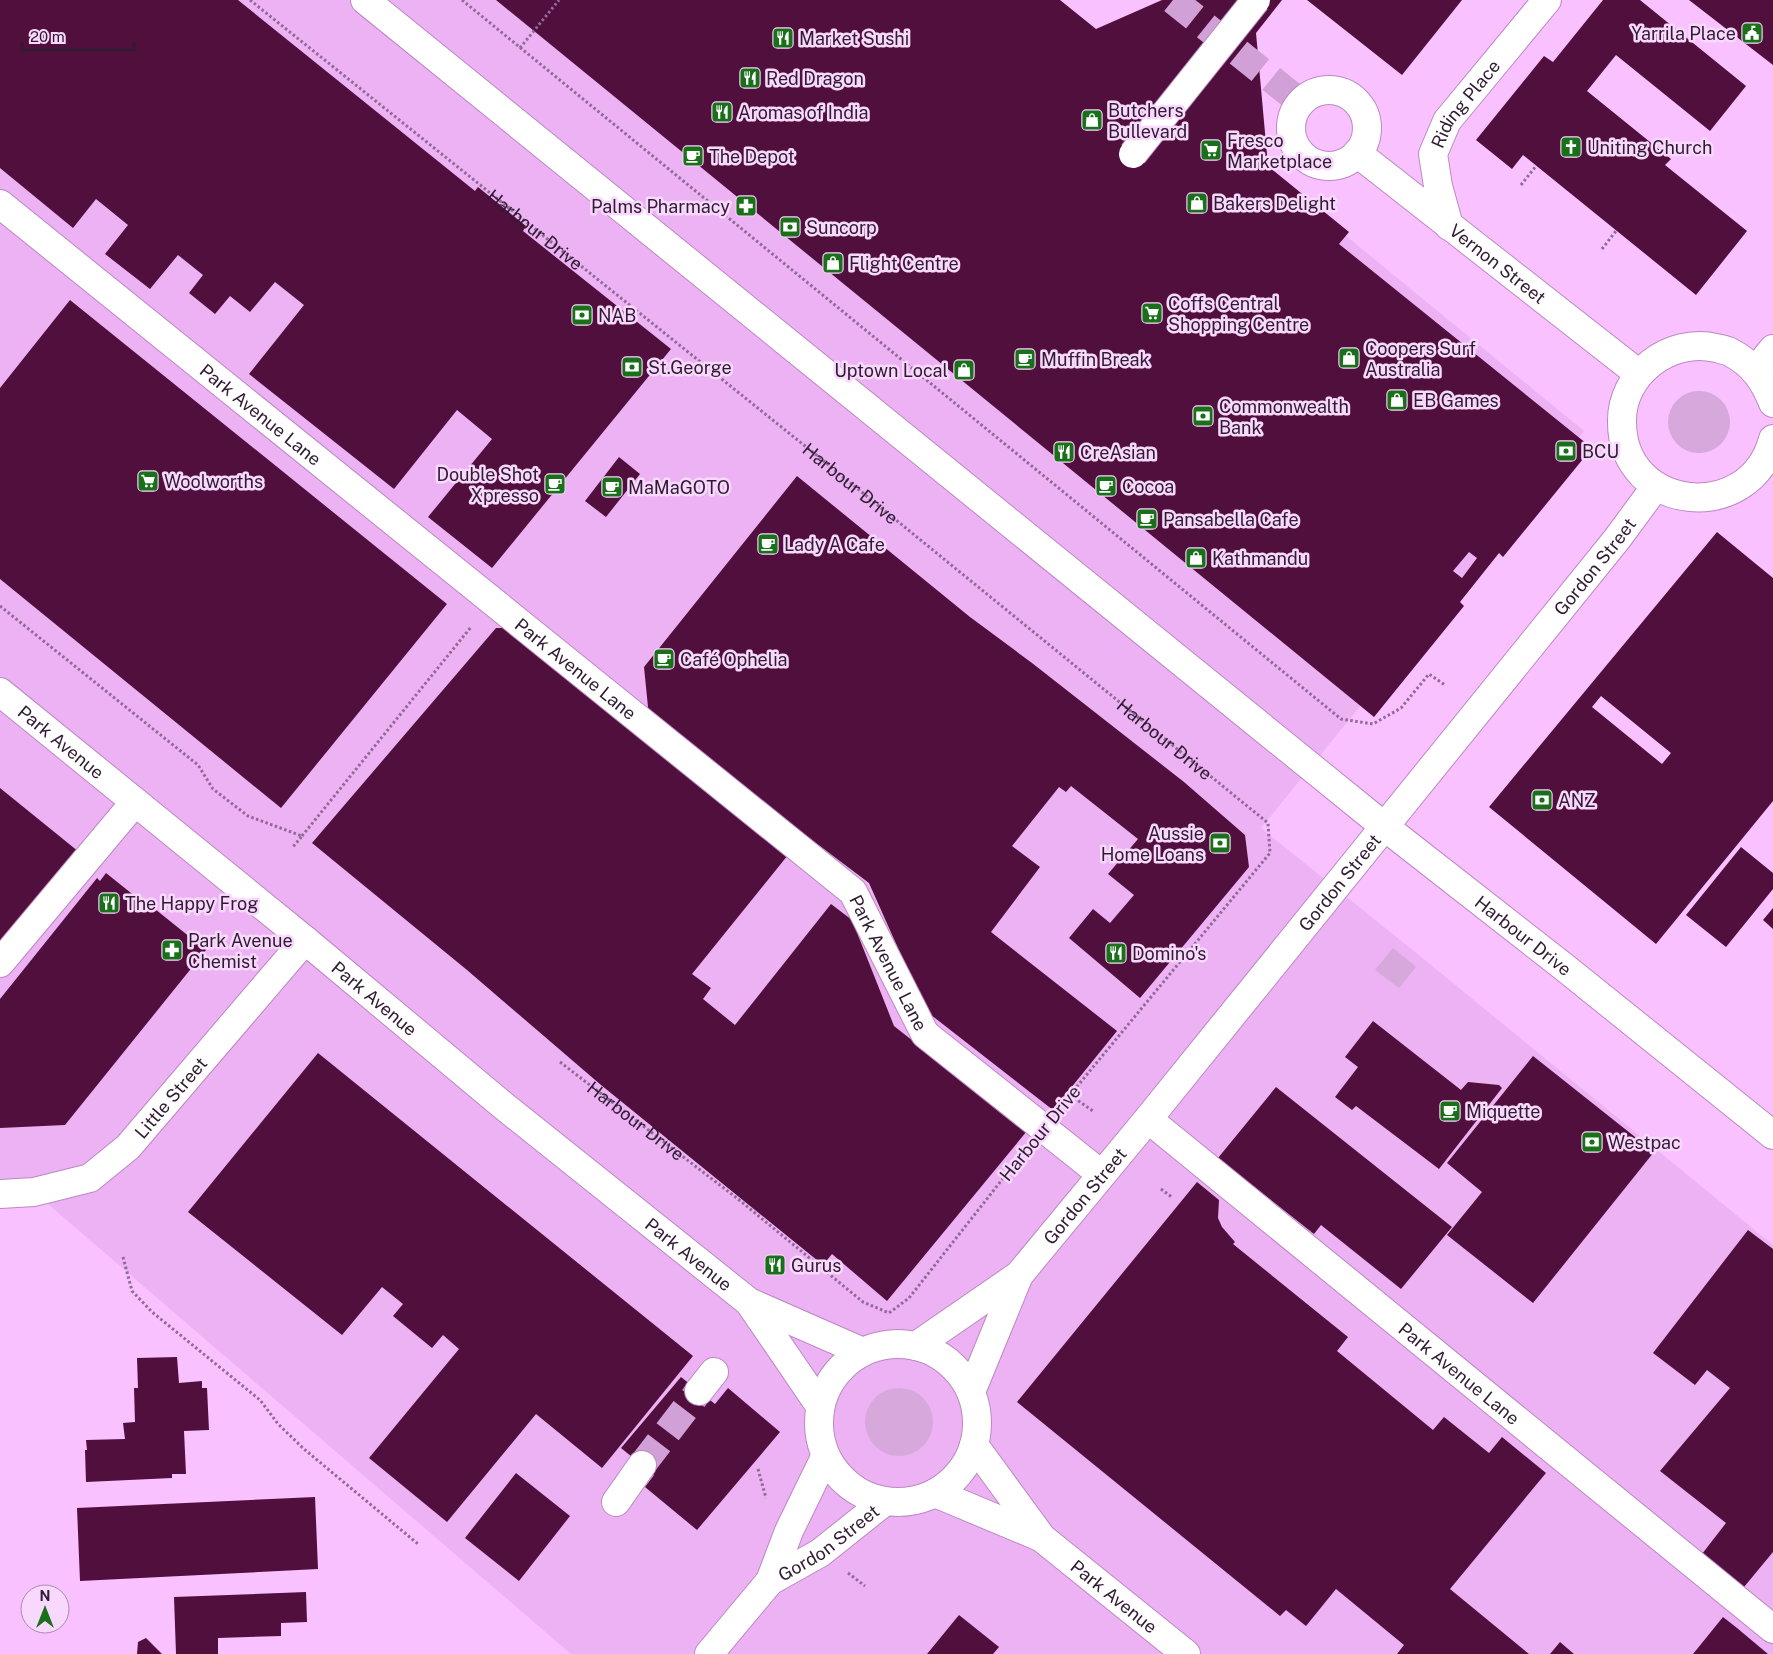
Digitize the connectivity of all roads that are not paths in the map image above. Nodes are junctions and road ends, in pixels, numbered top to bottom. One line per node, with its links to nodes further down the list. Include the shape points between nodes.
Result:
1 (365, 0): 17 (street, Harbour Drive)
2 (1256, 0): 5 (street, bridge)
3 (1547, 0): 7 (street, Riding Place, via 1447,121 1433,154)
4 (1357, 153): 7 (street, Vernon Street)
5 (1132, 154)
6 (0, 204): 22 (street, Park Avenue Lane, via 853,892 925,1034)
7 (1449, 226): 10 (street, Vernon Street)
8 (1773, 348): 9 (street)
9 (1755, 370): 10 (street, via 1730,352 1705,346 1680,348 1658,358); 11 (street)
10 (1639, 374): 14 (street, via 1626,395 1622,421 1625,446 1637,469)
11 (1773, 403)
12 (1773, 439): 13 (street)
13 (1765, 479): 14 (street, via 1720,496 1698,499 1676,496)
14 (1656, 486): 17 (street, Gordon Street, via 1617,539)
15 (0, 692): 16 (street, Park Avenue)
16 (135, 802): 18 (street, Park Avenue); 19 (street)
17 (1385, 826): 20 (street, Gordon Street); 21 (street, Harbour Drive)
18 (305, 940): 23 (street, Little Street, via 128,1147 90,1178 34,1192); 25 (street, Park Avenue)
19 (0, 963)
20 (1148, 1119): 22 (street, Gordon Street); 38 (street, Park Avenue Lane)
21 (1773, 1135)
22 (1101, 1174): 24 (street, Gordon Street)
23 (0, 1194)
24 (1019, 1275): 26 (street, Gordon Street); 28 (street, Gordon Street)
25 (749, 1302): 27 (street, Park Avenue); 29 (street, Park Avenue)
26 (916, 1346): 27 (street, via 880,1346); 28 (street, via 939,1355 958,1371)
27 (863, 1352): 29 (street, via 843,1365 828,1384)
28 (971, 1392): 30 (street, via 978,1428)
29 (820, 1406): 31 (street, via 818,1423)
30 (974, 1445): 33 (street, via 966,1464 953,1481); 36 (street, Park Avenue)
31 (825, 1457): 35 (street, via 840,1478 860,1493); 37 (street, Gordon Street, via 789,1531)
32 (642, 1465): 34 (street)
33 (936, 1494): 35 (street, via 901,1503); 36 (street, Park Avenue)
34 (616, 1502)
35 (884, 1502): 37 (street, Gordon Street, via 820,1553)
36 (1042, 1538): 40 (street, Park Avenue)
37 (770, 1581): 39 (street, Gordon Street)
38 (1773, 1628)
39 (709, 1654)
40 (1186, 1654)

